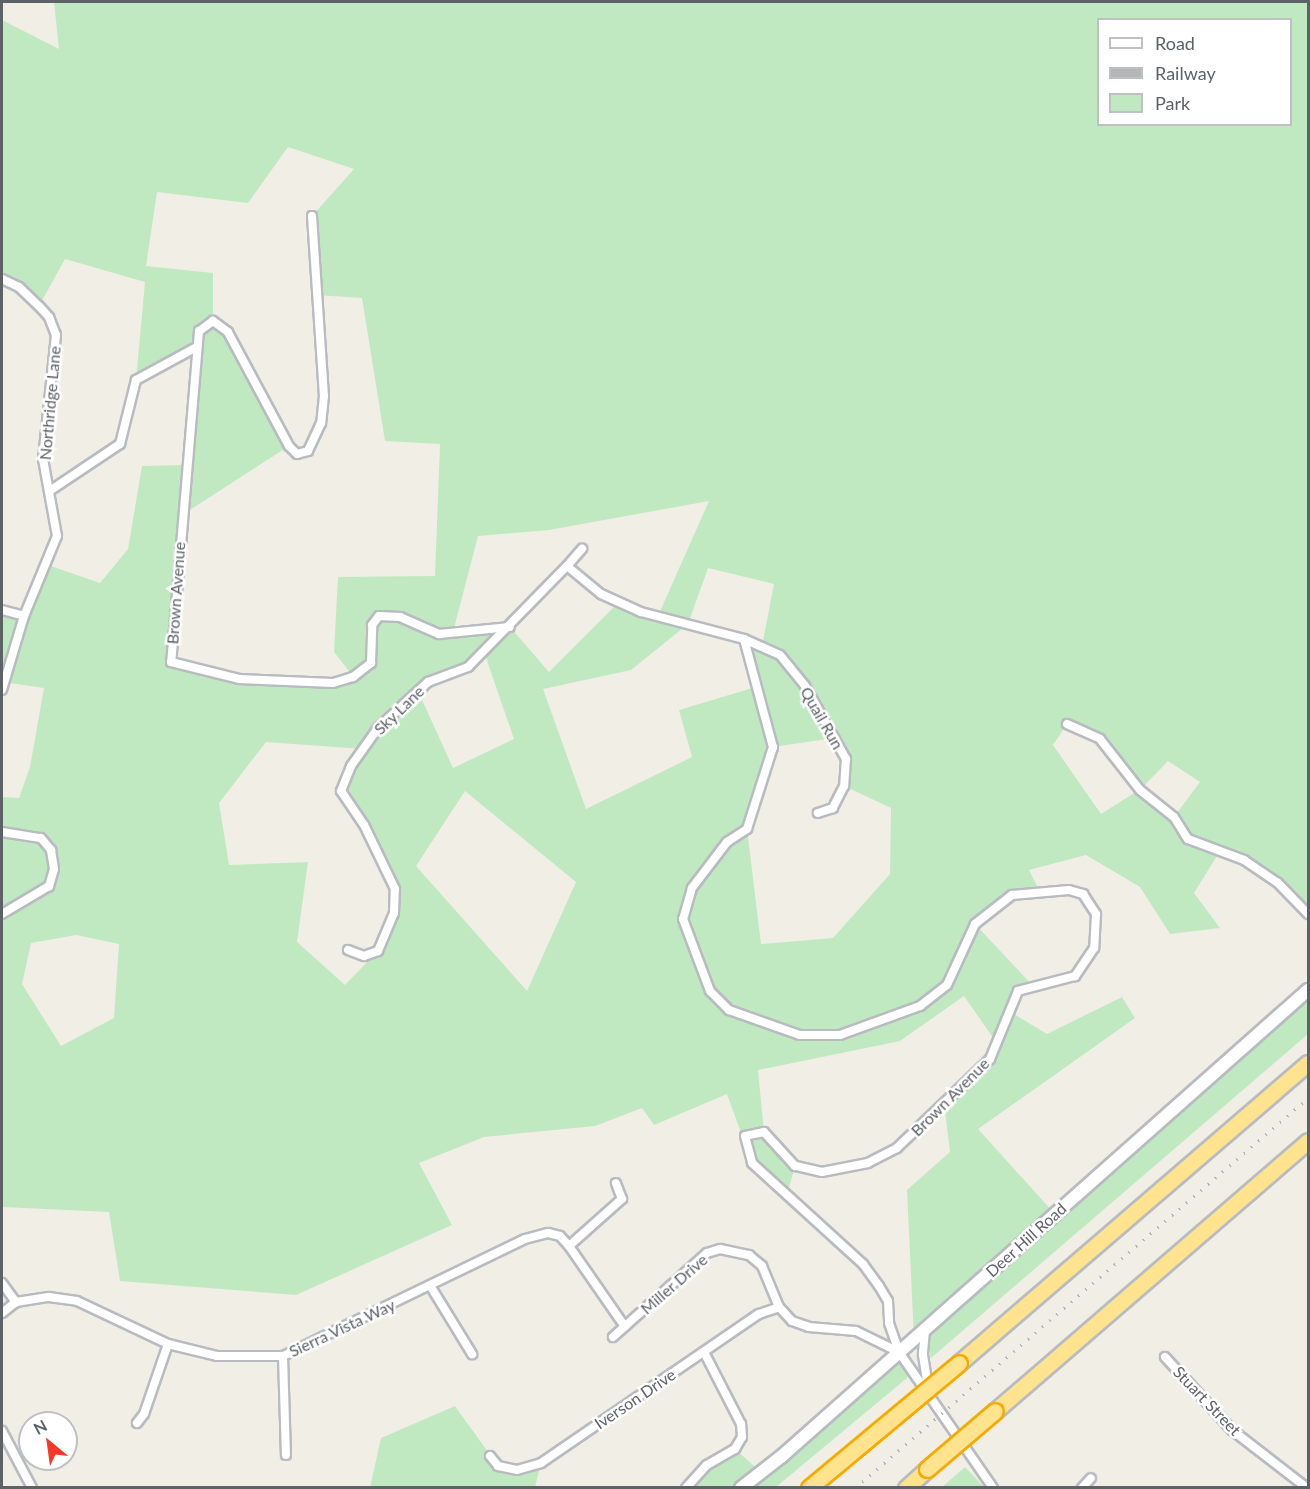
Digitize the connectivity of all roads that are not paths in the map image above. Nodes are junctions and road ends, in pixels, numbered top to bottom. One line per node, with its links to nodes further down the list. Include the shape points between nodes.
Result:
1 (312, 216): 3 (street, via 324,396 321,423 308,451 297,454 289,446 228,332 213,321 205,324)
2 (2, 279): 4 (street, Northridge Lane, via 20,287 39,306 49,317 56,335 43,459)
3 (195, 348): 4 (street, via 136,381 120,444); 9 (street, Brown Avenue, via 171,662 239,679 333,683 353,677 371,663 372,625 379,616 400,617 439,634)
4 (51, 490): 8 (street, Northridge Lane, via 57,536)
5 (582, 549): 6 (street, Sky Lane)
6 (567, 566): 9 (street, Sky Lane); 10 (street, via 601,594 641,612)
7 (2, 610): 8 (street)
8 (24, 616): 11 (street, Northridge Lane)
9 (510, 627): 17 (street, Sky Lane, via 468,667 428,682 378,728 351,766 341,791 368,832 395,889 394,913 378,951 364,956)
10 (744, 639): 13 (street, Quail Run, via 780,655 805,686 846,759 844,786 833,808); 33 (street, Brown Avenue, via 773,747 747,829 727,842 692,888 683,919 710,991 729,1010 800,1035 840,1035 920,1006 947,985 975,924 1012,895 1069,890 1083,894 1096,914 1094,948 1075,976 1023,988 1015,994 999,1045 990,1059 897,1148 868,1163 822,1172 795,1166 764,1132 745,1136 752,1163 862,1264 879,1286 888,1301 889,1323)
11 (2, 690)
12 (1067, 724): 16 (street, via 1100,739 1140,790 1174,817 1188,839 1244,860 1278,883)
13 (818, 813)
14 (2, 832): 15 (street, via 41,838 51,850 54,869 49,886)
15 (2, 914)
16 (1308, 914)
17 (348, 950)
18 (1308, 990): 29 (street, Deer Hill Road)
19 (1308, 1063): 46 (highway, bridge)
20 (1308, 1141): 47 (highway, bridge)
21 (616, 1183): 22 (street, via 622,1199)
22 (569, 1246): 24 (street, Sierra Vista Way, via 560,1236 548,1233 525,1239); 28 (street, Miller Drive)
23 (2, 1283): 25 (street)
24 (430, 1287): 34 (street); 35 (street, Sierra Vista Way)
25 (16, 1302): 27 (street, Sierra Vista Way); 31 (street, Sierra Vista Way, via 49,1297 77,1301)
26 (779, 1307): 28 (street, Miller Drive, via 762,1266 749,1256 720,1249 707,1253); 32 (street, Iverson Drive, via 759,1314); 33 (street, via 792,1321 809,1327 856,1331)
27 (2, 1313)
28 (625, 1327): 30 (street, Miller Drive)
29 (925, 1330): 33 (street, Deer Hill Road); 37 (street, via 923,1355)
30 (614, 1337)
31 (168, 1344): 35 (street, Sierra Vista Way, via 217,1356); 38 (street, via 144,1414)
32 (704, 1352): 41 (street, Iverson Drive, via 541,1463 517,1470 498,1466); 44 (street, via 741,1424 742,1437 735,1449 707,1465)
33 (899, 1352): 37 (street, Brown Avenue); 45 (street, Deer Hill Road)
34 (472, 1354)
35 (283, 1356): 40 (street)
36 (1165, 1357): 50 (street, Stuart Street, via 1232,1430)
37 (928, 1391): 48 (street, Brown Avenue)
38 (137, 1423)
39 (2, 1431): 43 (street)
40 (286, 1455)
41 (490, 1456)
42 (1091, 1478): 49 (street)
43 (33, 1488)
44 (686, 1488)
45 (741, 1488)
46 (809, 1488)
47 (907, 1488)
48 (993, 1488)
49 (1082, 1488)
50 (1307, 1488)

